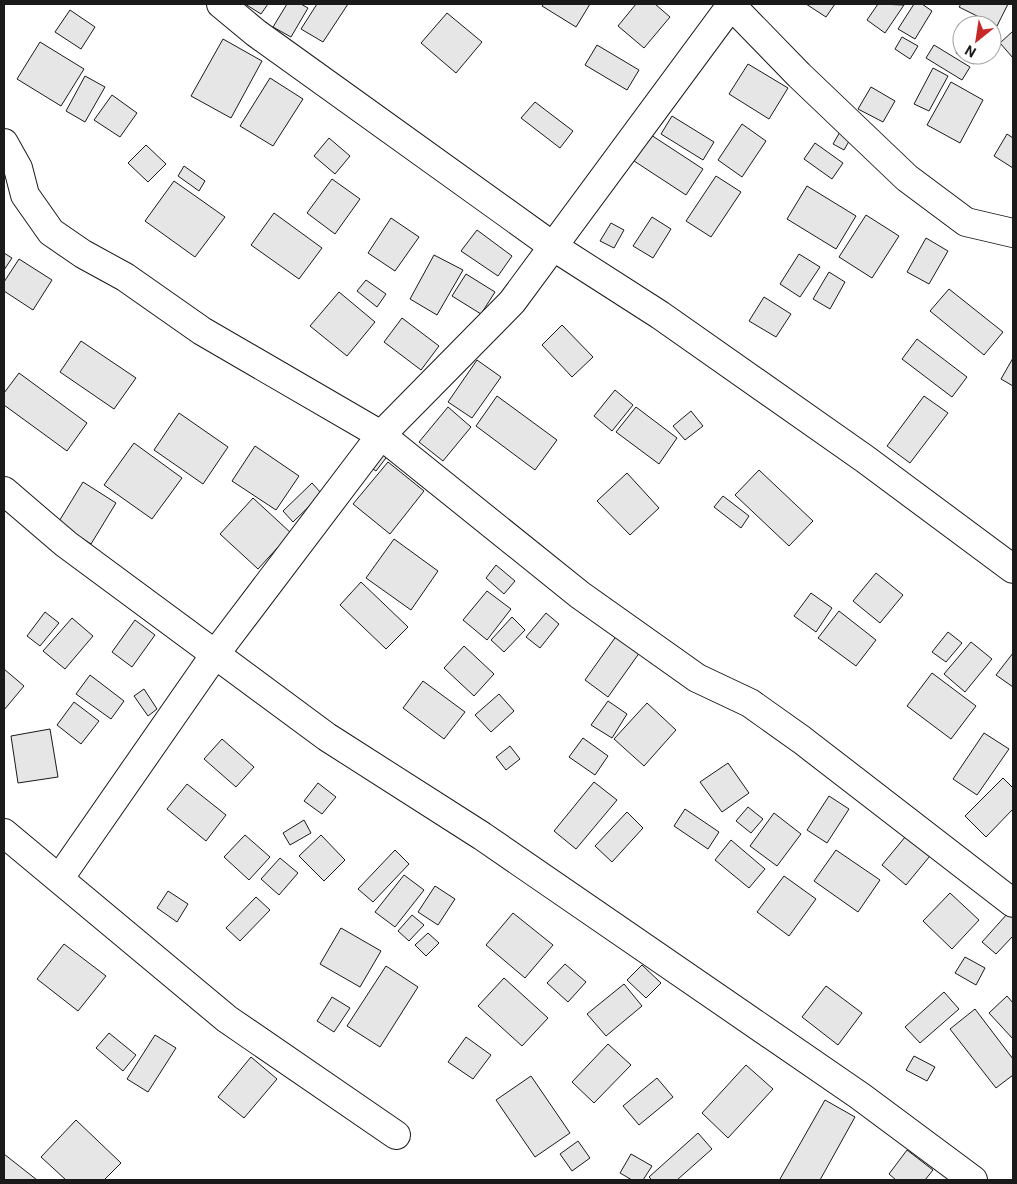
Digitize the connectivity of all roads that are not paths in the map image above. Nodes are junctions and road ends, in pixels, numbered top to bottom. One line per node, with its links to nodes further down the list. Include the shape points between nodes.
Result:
1 (221, 4): 5 (street)
2 (731, 4): 4 (street, via 799,75 907,178 966,222); 5 (street)
3 (4, 142): 6 (street, via 18,168 25,194 51,232 125,277 202,331)
4 (1013, 233)
5 (554, 247): 6 (street, via 512,302); 8 (street, via 692,337)
6 (381, 435): 9 (street); 12 (street, via 580,595 697,678 750,703)
7 (4, 490): 9 (street, via 66,544)
8 (1013, 569)
9 (216, 653): 11 (street); 14 (street, via 327,737 482,836 860,1096)
10 (4, 833): 11 (street)
11 (59, 878): 13 (street, via 228,1019)
12 (1013, 903)
13 (396, 1135)
14 (973, 1180)

